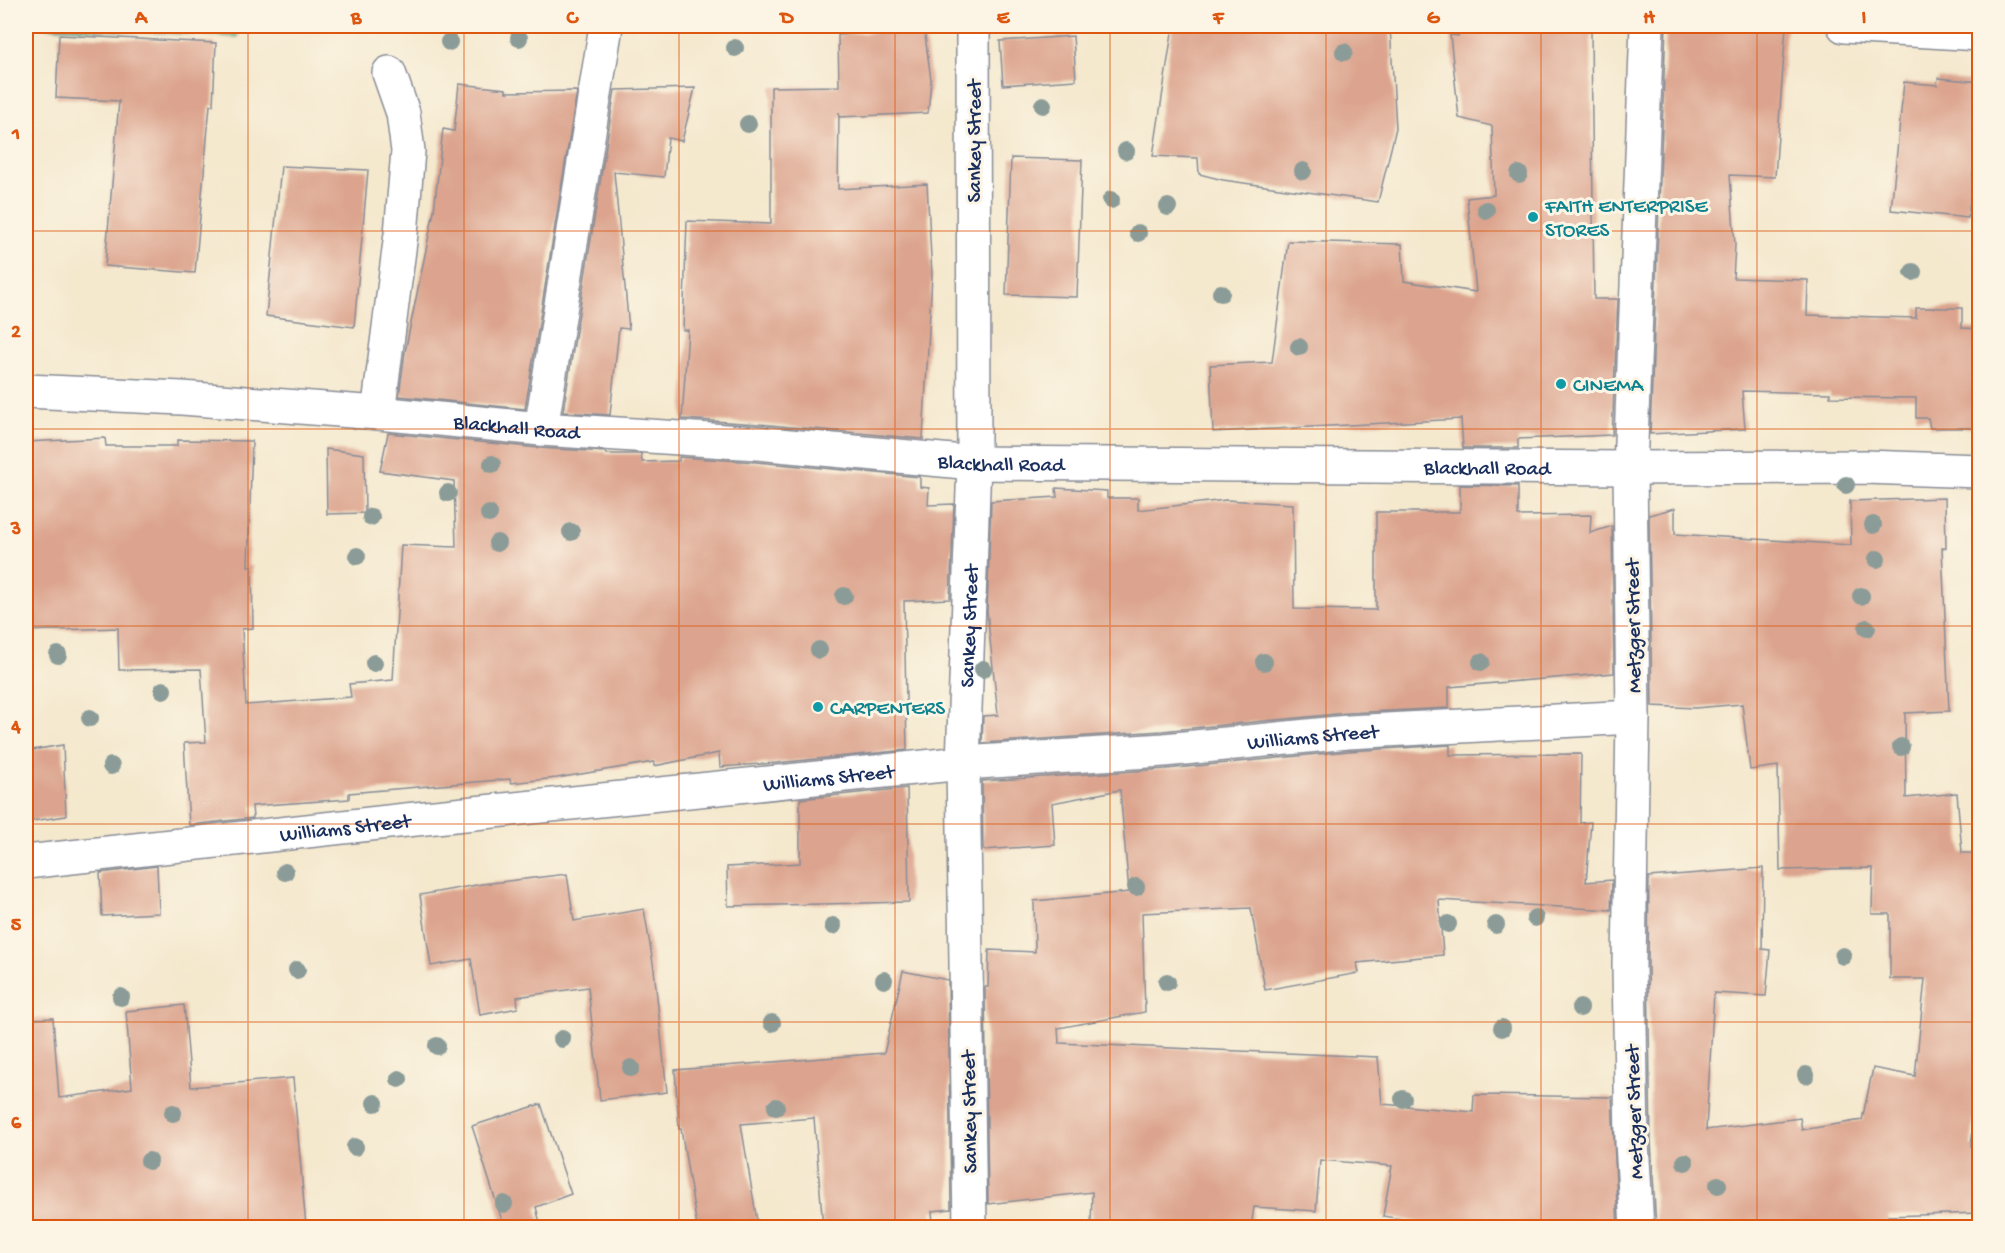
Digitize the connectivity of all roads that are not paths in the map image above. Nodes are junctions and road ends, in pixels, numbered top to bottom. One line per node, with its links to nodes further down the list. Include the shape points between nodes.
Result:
1 (606, 26): 9 (street)
2 (973, 26): 10 (street, Sankey Street)
3 (1647, 26): 11 (street, Metzger Street)
4 (1844, 26): 5 (street)
5 (1980, 34)
6 (389, 73): 8 (street, via 403,113 408,151)
7 (26, 391): 8 (street, Blackhall Road)
8 (378, 413): 9 (street, Blackhall Road)
9 (541, 429): 10 (street, Blackhall Road)
10 (974, 463): 11 (street, Blackhall Road); 14 (street, Sankey Street)
11 (1630, 468): 12 (street, Blackhall Road, via 1865,467); 13 (street, Metzger Street)
12 (1980, 471)
13 (1633, 717): 14 (street, Williams Street, via 1348,732 1164,750); 17 (street, Metzger Street, via 1629,966)
14 (963, 763): 15 (street, Williams Street); 16 (street, Sankey Street)
15 (26, 862)
16 (970, 1227)
17 (1637, 1227)

